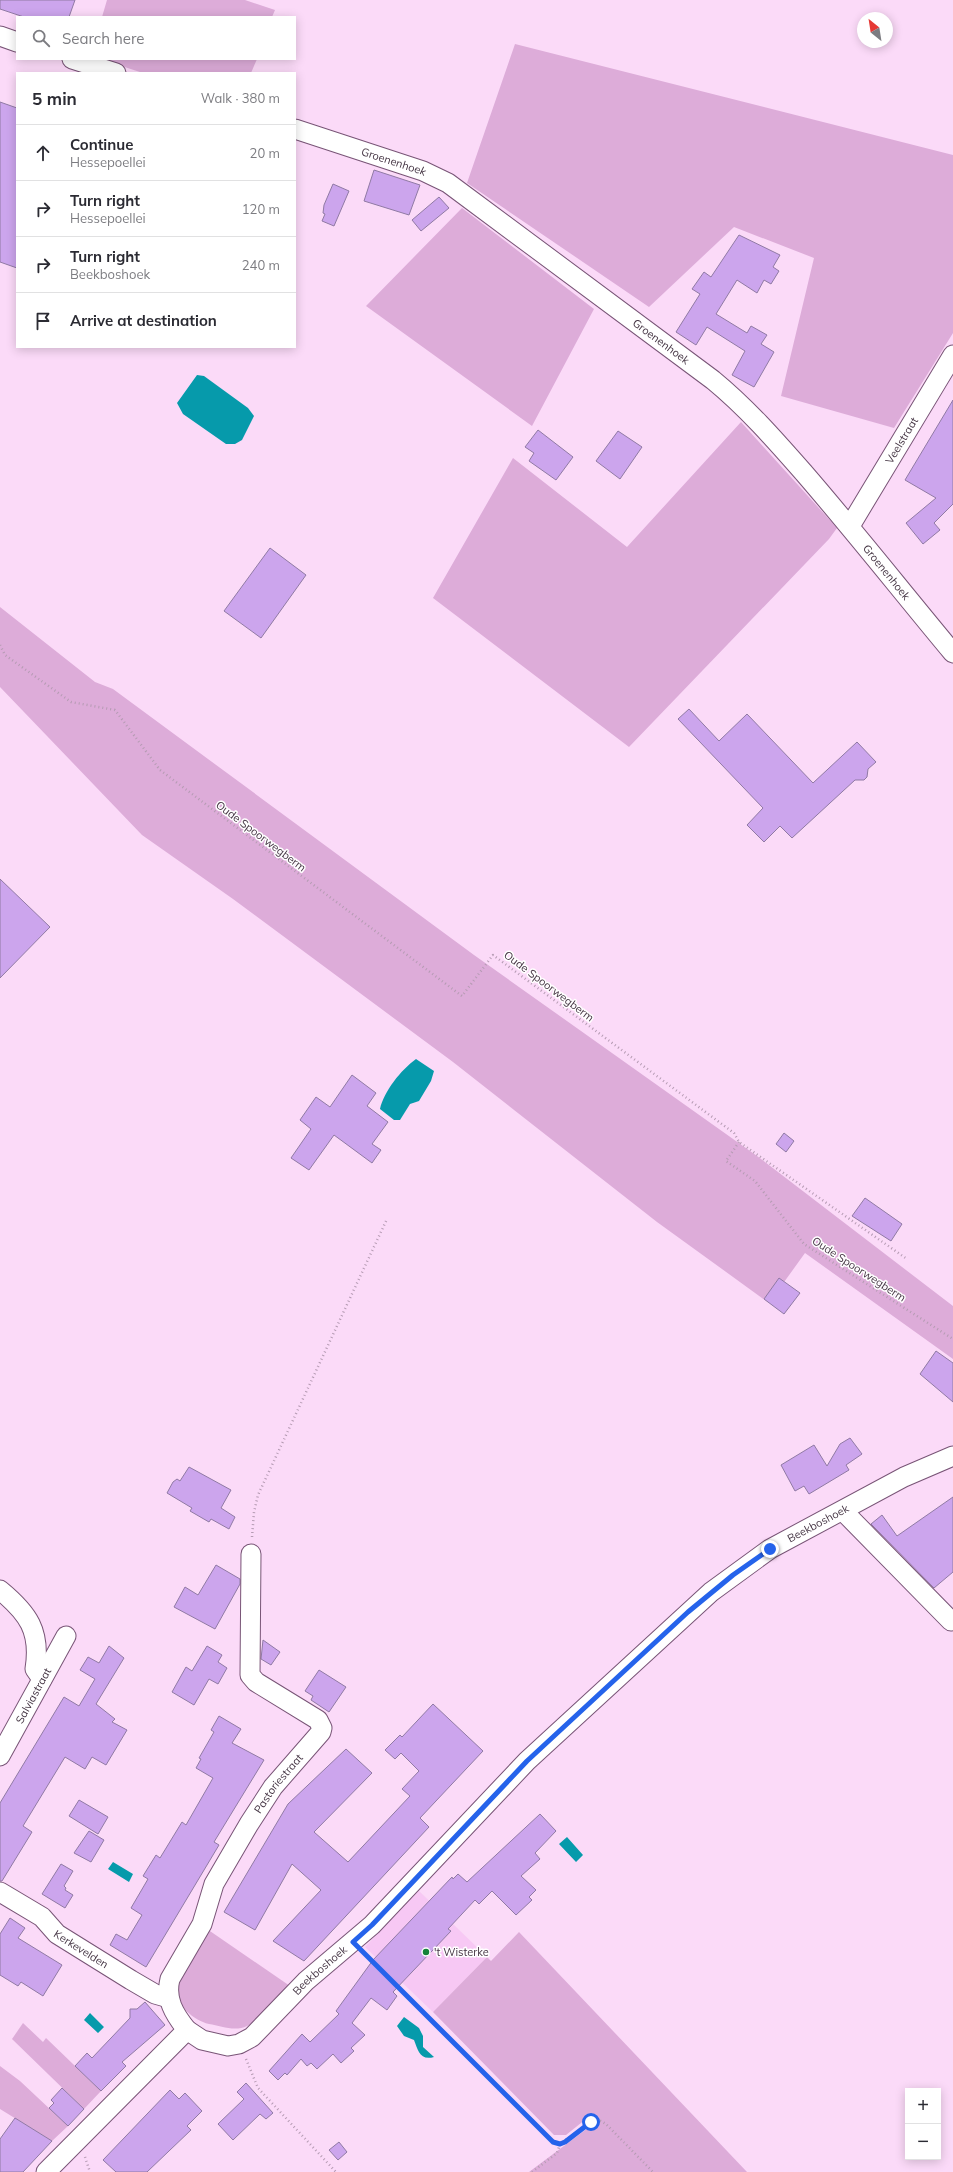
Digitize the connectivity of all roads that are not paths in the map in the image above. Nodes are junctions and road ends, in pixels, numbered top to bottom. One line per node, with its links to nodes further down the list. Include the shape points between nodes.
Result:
1 (0, 36): 2 (street)
2 (16, 42)
3 (75, 60): 4 (street)
4 (113, 72)
5 (296, 129): 7 (street, Groenenhoek, via 423,171 467,196 738,400)
6 (953, 355): 7 (street, Veelstraat)
7 (850, 526): 8 (street, Groenenhoek)
8 (953, 653)
9 (953, 1456): 10 (street, Beekboshoek, via 904,1477)
10 (843, 1511): 13 (street); 19 (street, Beekboshoek, via 770,1549 688,1612 527,1761 372,1925 306,1981 262,2028 239,2044 228,2046 214,2045)
11 (251, 1554): 18 (street, Pastoriestraat, via 250,1675 256,1682 318,1720 322,1728 273,1787 214,1884 202,1924 170,1979)
12 (0, 1590): 15 (street, via 17,1603 30,1621 37,1646 35,1669)
13 (952, 1621)
14 (66, 1636): 15 (street, Salviastraat)
15 (42, 1679): 16 (street, Salviastraat)
16 (0, 1756)
17 (0, 1892): 18 (street, Kerkevelden, via 42,1917 57,1934 155,1994)
18 (169, 1998): 19 (street, Pastoriestraat, via 179,2020)
19 (187, 2030): 20 (street)
20 (46, 2172)

